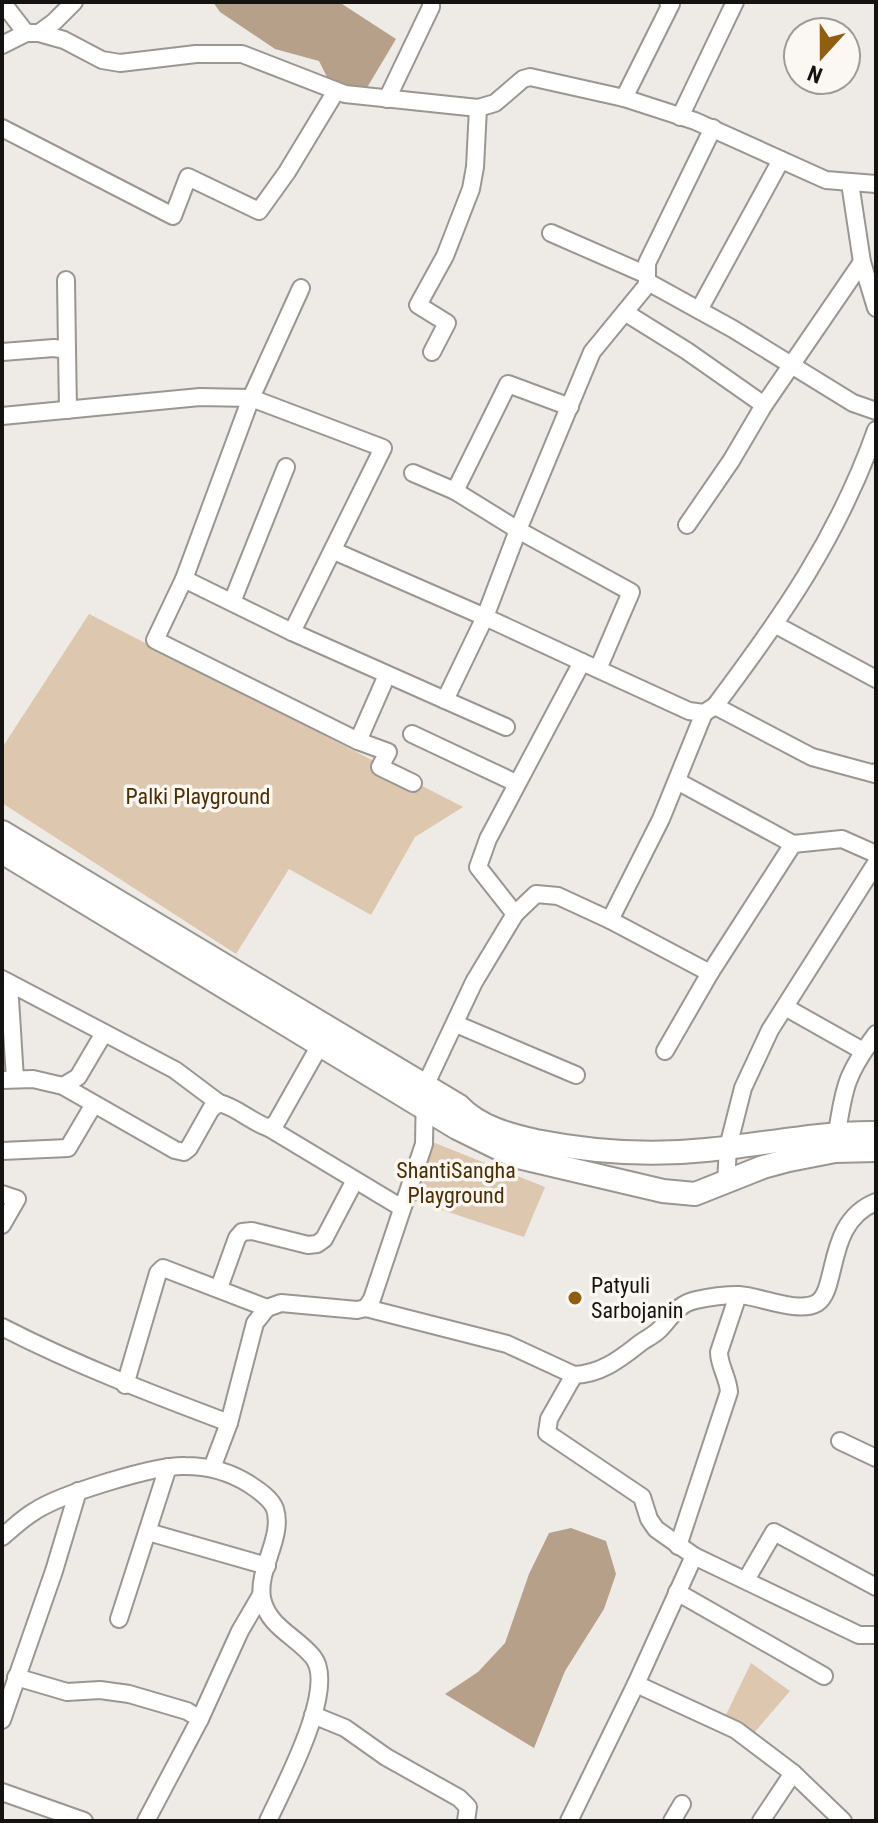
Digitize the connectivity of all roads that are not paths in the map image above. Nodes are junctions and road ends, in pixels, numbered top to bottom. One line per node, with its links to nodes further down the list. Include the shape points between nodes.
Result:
1 (2, 2): 6 (street)
2 (74, 2): 6 (street, via 54,22)
3 (431, 2): 10 (street)
4 (668, 2): 9 (street)
5 (735, 2): 12 (street)
6 (32, 33): 7 (street); 8 (street, via 64,40 111,62 242,54)
7 (2, 45)
8 (336, 91): 10 (street); 13 (street, via 259,211 188,177 173,216)
9 (624, 98): 11 (street, via 530,77 495,103); 12 (street)
10 (387, 99): 11 (street)
11 (478, 108): 28 (street, via 471,189 445,256 418,305 447,323)
12 (680, 117): 14 (street)
13 (2, 128)
14 (713, 128): 15 (street); 20 (street, via 647,263)
15 (781, 160): 16 (street, via 826,180); 24 (street)
16 (850, 183): 17 (street); 19 (street)
17 (876, 184)
18 (551, 233): 20 (street)
19 (862, 262): 23 (street); 29 (street)
20 (648, 278): 24 (street); 25 (street)
21 (66, 280): 26 (street)
22 (301, 288): 30 (street)
23 (876, 308)
24 (699, 310): 29 (street)
25 (626, 313): 31 (street); 32 (street, via 592,352)
26 (67, 350): 27 (street); 33 (street)
27 (2, 352)
28 (432, 352)
29 (792, 365): 31 (street); 34 (street, via 853,403)
30 (251, 398): 33 (street, via 200,397); 42 (street, via 383,448); 43 (street)
31 (764, 405): 40 (street)
32 (570, 407): 39 (street, via 508,384); 41 (street)
33 (68, 410): 35 (street)
34 (876, 411)
35 (2, 416)
36 (876, 430): 46 (street, via 840,518)
37 (286, 467): 44 (street)
38 (413, 473): 39 (street)
39 (455, 491): 41 (street)
40 (687, 525)
41 (518, 530): 45 (street); 48 (street, via 631,592)
42 (334, 551): 45 (street); 47 (street)
43 (184, 579): 44 (street); 55 (street, via 155,640)
44 (232, 602): 47 (street)
45 (485, 617): 48 (street); 51 (street)
46 (776, 625): 50 (street); 52 (street)
47 (292, 632): 49 (street)
48 (590, 665): 52 (street, via 689,711); 59 (street)
49 (387, 675): 51 (street); 55 (street)
50 (876, 679)
51 (445, 700): 53 (street)
52 (709, 710): 56 (street, via 812,757); 57 (street)
53 (506, 727)
54 (412, 734): 59 (street)
55 (358, 741): 58 (street, via 388,752 380,767)
56 (876, 772)
57 (677, 781): 61 (street); 66 (street)
58 (413, 783)
59 (516, 783): 65 (street, via 478,867)
60 (2, 832): 69 (main road)
61 (793, 844): 63 (street, via 842,839); 67 (street)
62 (2, 852): 69 (main road)
63 (876, 854)
64 (876, 863): 70 (street)
65 (515, 914): 66 (street, via 536,894 558,896); 71 (street)
66 (610, 920): 67 (street)
67 (710, 973): 75 (street)
68 (6, 981): 72 (street); 78 (street)
69 (252, 993): 74 (main road); 80 (main road)
70 (785, 1007): 76 (street); 87 (street, via 743,1088)
71 (456, 1024): 77 (street); 80 (street)
72 (104, 1033): 79 (street, via 78,1077); 81 (street, via 175,1070)
73 (876, 1034): 76 (street)
74 (320, 1045): 83 (main road); 84 (street)
75 (665, 1051)
76 (863, 1051): 85 (street, via 844,1086)
77 (576, 1075)
78 (9, 1080): 79 (street)
79 (63, 1086): 82 (street)
80 (425, 1086): 83 (street); 87 (main road, via 476,1120 552,1144 614,1152)
81 (219, 1103): 82 (street, via 184,1152); 84 (street)
82 (94, 1104): 89 (street, via 68,1148)
83 (426, 1110): 91 (main road, via 487,1144 545,1165 663,1191 695,1194); 94 (street, via 424,1144)
84 (269, 1128): 90 (street)
85 (837, 1133): 86 (main road); 87 (main road)
86 (876, 1133)
87 (728, 1147): 91 (street)
88 (876, 1150): 91 (main road, via 789,1160)
89 (2, 1151)
90 (354, 1182): 94 (street); 96 (street, via 317,1244 242,1232)
91 (726, 1183)
92 (2, 1194): 95 (street, via 17,1199)
93 (876, 1202): 97 (street, via 864,1207 836,1246 825,1297 815,1305 804,1308)
94 (402, 1208): 99 (street)
95 (2, 1225)
96 (219, 1288): 98 (street); 102 (street, via 172,1269 160,1270)
97 (738, 1295): 101 (street, via 694,1300 677,1308 621,1360); 111 (street, via 719,1352 729,1392)
98 (267, 1308): 99 (street, via 281,1303); 103 (street, via 255,1323)
99 (366, 1308): 101 (street, via 507,1344)
100 (2, 1327): 102 (street)
101 (574, 1375): 111 (street, via 549,1419 547,1433 642,1497 649,1519)
102 (125, 1385): 103 (street)
103 (229, 1423): 107 (street)
104 (840, 1441): 105 (street)
105 (876, 1458)
106 (168, 1467): 107 (street); 108 (street); 109 (street)
107 (212, 1468): 113 (street, via 243,1480 274,1507 276,1525)
108 (78, 1491): 110 (street, via 37,1509); 121 (street)
109 (148, 1532): 113 (street); 118 (street)
110 (2, 1537)
111 (678, 1546): 112 (street)
112 (694, 1556): 114 (street); 116 (street)
113 (267, 1566): 117 (street)
114 (746, 1580): 115 (street, via 774,1532); 119 (street, via 859,1635)
115 (876, 1587)
116 (677, 1592): 120 (street); 122 (street)
117 (261, 1595): 123 (street, via 280,1629 313,1657 319,1670); 124 (street)
118 (119, 1619)
119 (876, 1635)
120 (824, 1676)
121 (16, 1677): 124 (street, via 67,1692 129,1694); 125 (street)
122 (636, 1684): 126 (street, via 736,1730); 133 (street)
123 (313, 1715): 131 (street); 132 (street, via 345,1728 459,1798 468,1807)
124 (200, 1719): 130 (street)
125 (2, 1720)
126 (793, 1773): 135 (street); 136 (street)
127 (2, 1792): 129 (street)
128 (682, 1804): 134 (street)
129 (84, 1821)
130 (146, 1821)
131 (268, 1821)
132 (466, 1821)
133 (569, 1821)
134 (672, 1821)
135 (761, 1821)
136 (843, 1821)

